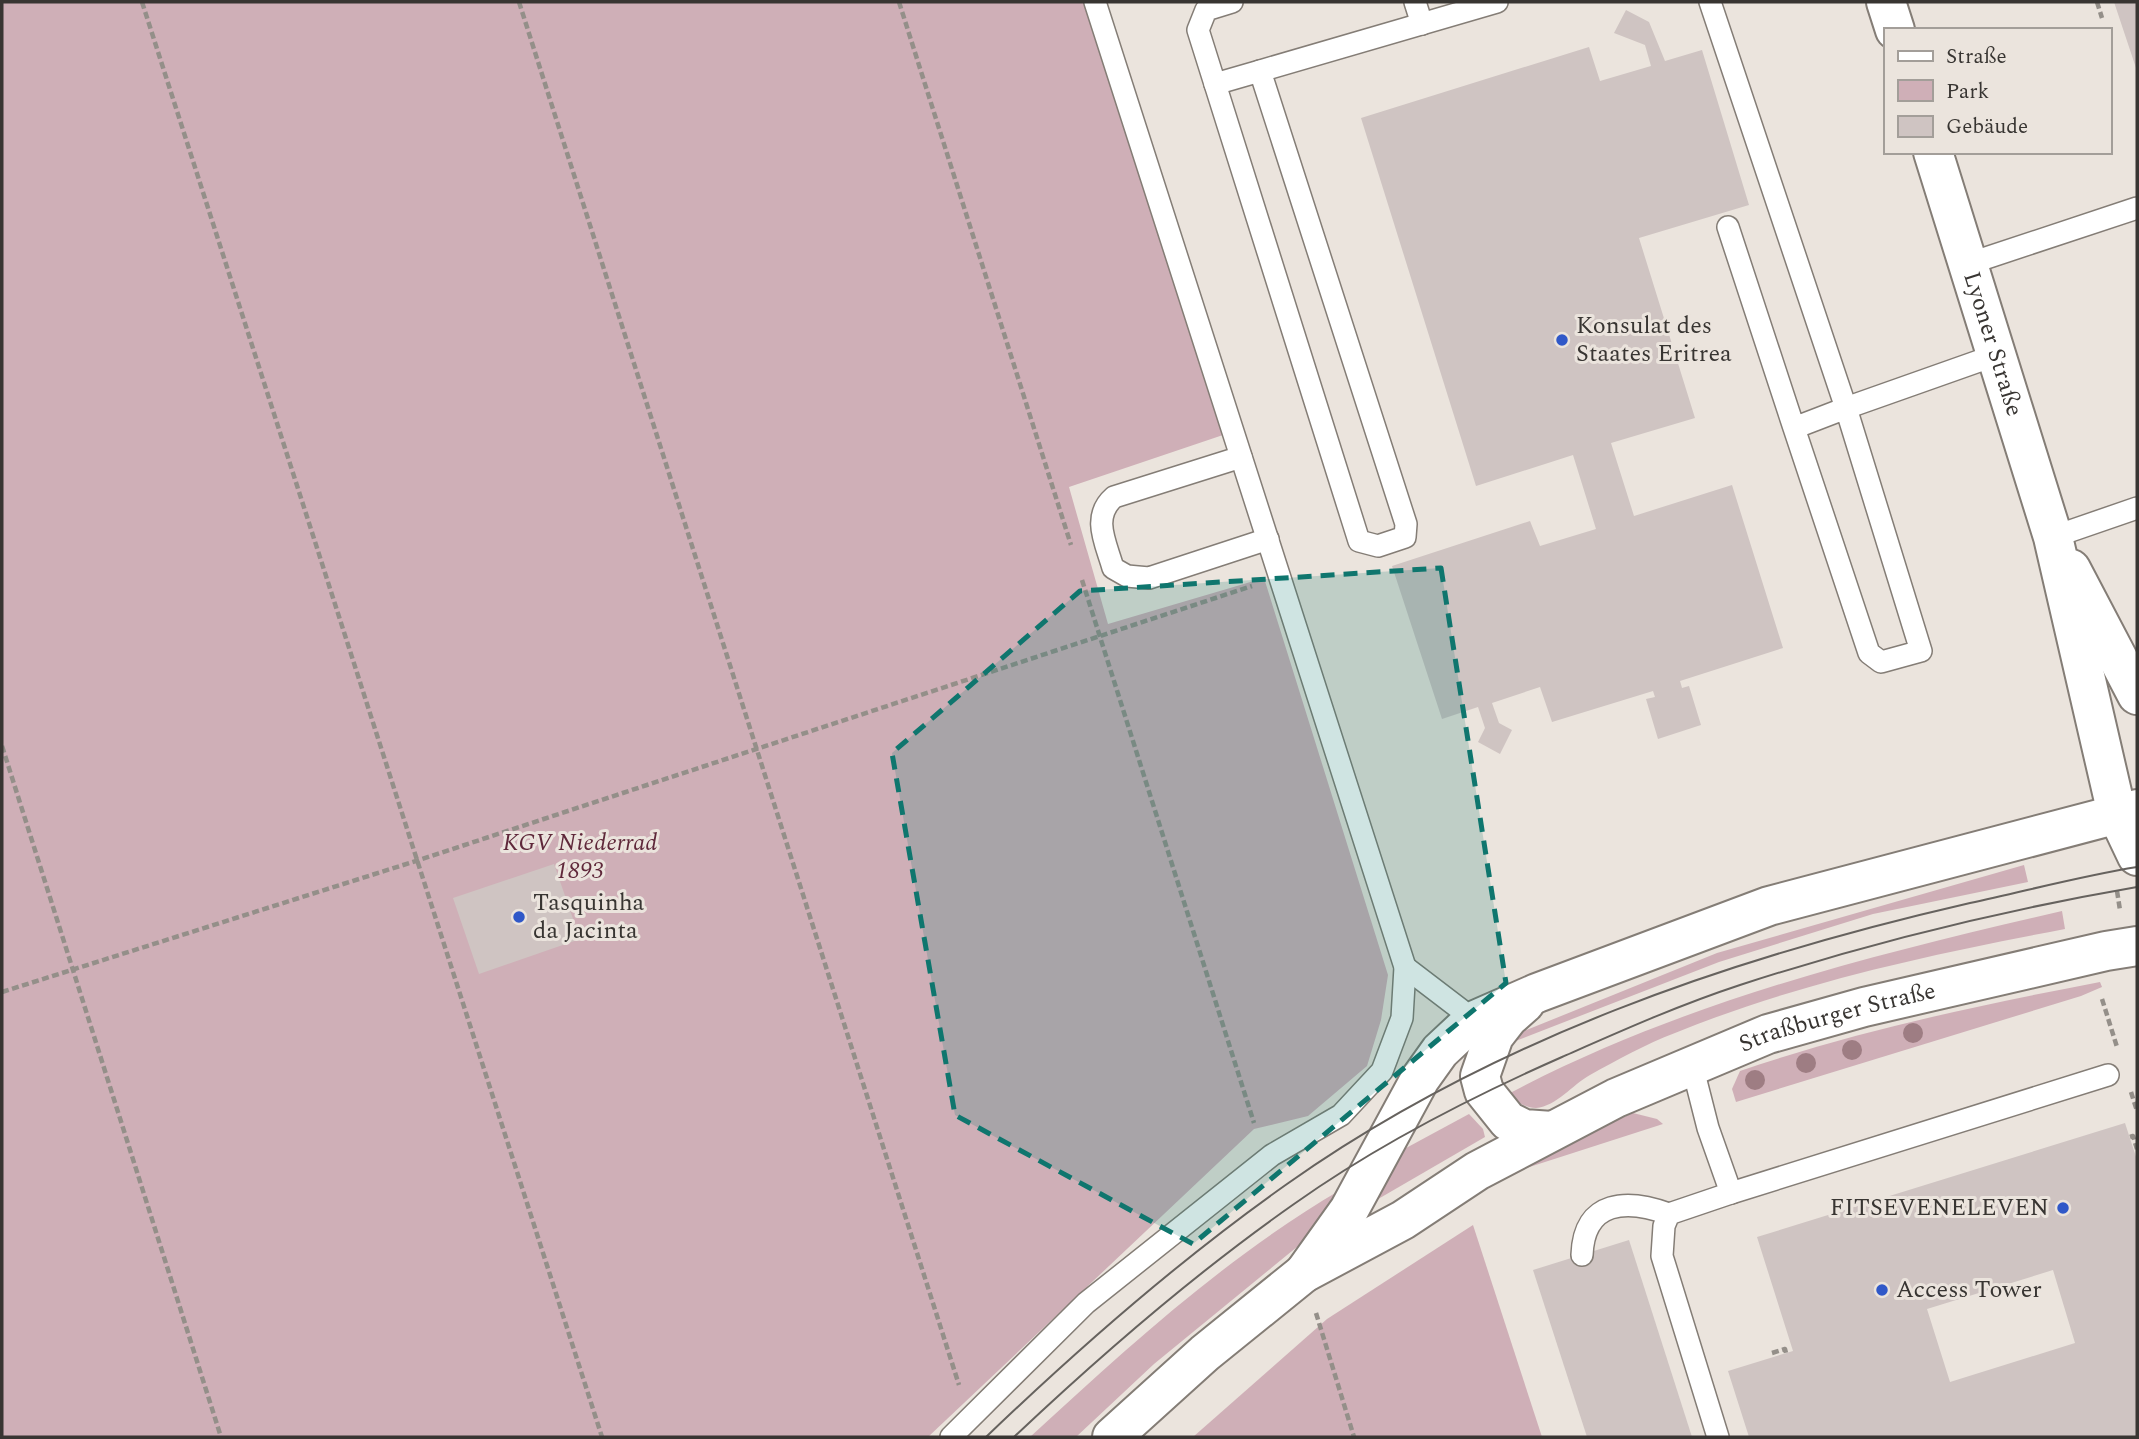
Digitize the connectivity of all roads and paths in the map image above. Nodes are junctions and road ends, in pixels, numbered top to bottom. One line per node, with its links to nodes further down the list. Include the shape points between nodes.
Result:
1 (142, 2): 32 (path)
2 (519, 2): 29 (path)
3 (1095, 2): 22 (lane)
4 (1232, 2): 14 (lane, via 1206,10 1198,30)
5 (1415, 2): 11 (lane)
6 (1497, 2): 11 (lane)
7 (1710, 2): 20 (lane)
8 (1886, 2): 12 (main road)
9 (2097, 2): 10 (path)
10 (2102, 18)
11 (1422, 24): 13 (lane)
12 (1894, 28)
13 (1260, 71): 14 (lane); 14 (lane, via 1406,524 1405,537 1378,546 1359,541)
14 (1215, 84)
15 (1934, 154): 18 (main road, Lyoner Straße)
16 (2137, 208): 18 (lane)
17 (1728, 227): 21 (lane)
18 (1968, 264): 19 (main road, Lyoner Straße)
19 (1996, 355): 20 (lane); 24 (main road, Lyoner Straße)
20 (1846, 408): 21 (lane); 21 (lane, via 1921,651 1881,662 1870,653)
21 (1794, 428)
22 (1241, 457): 25 (lane); 25 (lane, via 1114,497 1102,507 1100,520 1113,568 1128,576 1149,578)
23 (2137, 508): 24 (lane)
24 (2053, 537): 27 (main road, Lyoner Straße); 30 (main road, Lyoner Straße)
25 (1268, 539): 26 (lane)
26 (1279, 576): 29 (path); 34 (lane)
27 (2137, 695)
28 (2, 746): 35 (path)
29 (757, 749): 32 (path); 52 (path)
30 (2127, 812): 31 (main road, Lyoner Straße); 37 (main road, Straßburger Straße, via 1769,905)
31 (2137, 856)
32 (419, 860): 35 (path); 54 (path)
33 (2127, 943): 41 (main road, Straßburger Straße, via 1864,1007 1768,1034)
34 (1405, 967): 39 (lane); 55 (lane, via 1402,1018 1382,1071 1341,1115 1272,1155 1086,1303)
35 (73, 970): 36 (path); 53 (path)
36 (2, 992)
37 (1537, 993): 39 (main road, Straßburger Straße); 43 (main road, Straßburger Straße, via 1494,1036 1480,1076 1484,1091 1508,1121 1524,1129)
38 (2102, 999): 40 (path)
39 (1471, 1021): 49 (main road, Straßburger Straße, via 1420,1079)
40 (2117, 1047)
41 (1692, 1065): 43 (main road, Straßburger Straße); 46 (lane)
42 (2108, 1075): 46 (lane)
43 (1552, 1131): 49 (main road, Straßburger Straße, via 1477,1171)
44 (2130, 1137): 45 (path)
45 (2137, 1149)
46 (1731, 1193): 47 (lane)
47 (1669, 1214): 48 (lane, via 1639,1204 1612,1207 1588,1228); 58 (lane, via 1662,1256)
48 (1583, 1255)
49 (1308, 1287): 56 (main road, Straßburger Straße, via 1205,1353); 57 (path)
50 (1772, 1353): 51 (path, via 1785,1349)
51 (1786, 1353)
52 (960, 1387)
53 (221, 1437)
54 (602, 1437)
55 (951, 1437)
56 (1112, 1437)
57 (1354, 1437)
58 (1718, 1437)

